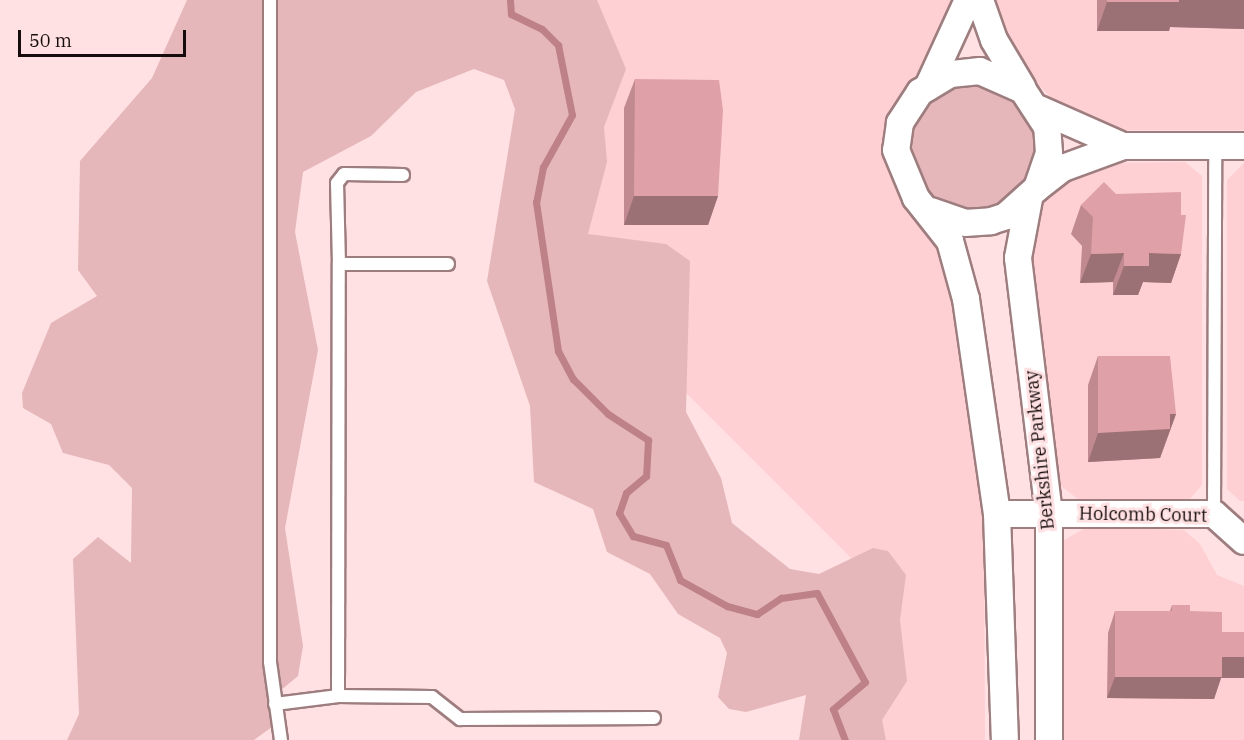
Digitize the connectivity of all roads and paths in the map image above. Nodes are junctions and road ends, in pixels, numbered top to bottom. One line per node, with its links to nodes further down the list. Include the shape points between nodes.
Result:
1 (270, 0): 19 (lane, via 269,602)
2 (968, 0): 4 (street)
3 (980, 0): 5 (street, via 1003,59)
4 (928, 87): 5 (street, via 950,74 980,71); 11 (street, via 900,123 896,150 916,198)
5 (1031, 99): 6 (street); 10 (street, via 1049,153)
6 (1123, 146): 7 (street); 10 (street, via 1063,168)
7 (1215, 146): 8 (street); 16 (lane)
8 (1244, 146)
9 (403, 175): 12 (lane, via 344,174 337,183)
10 (1033, 193): 11 (street, via 991,221 965,223); 15 (street, Berkshire Parkway, via 1018,258)
11 (931, 211): 14 (street, via 960,271)
12 (339, 264): 13 (lane); 18 (lane)
13 (448, 264)
14 (997, 514): 15 (street, Holcomb Court); 22 (street)
15 (1049, 514): 16 (street, Holcomb Court); 23 (street, Berkshire Parkway)
16 (1214, 514): 17 (street, Holcomb Court)
17 (1244, 541)
18 (338, 696): 19 (lane); 20 (lane, via 432,697 460,719)
19 (276, 704): 21 (lane)
20 (654, 718)
21 (281, 740)
22 (1005, 740)
23 (1049, 740)

